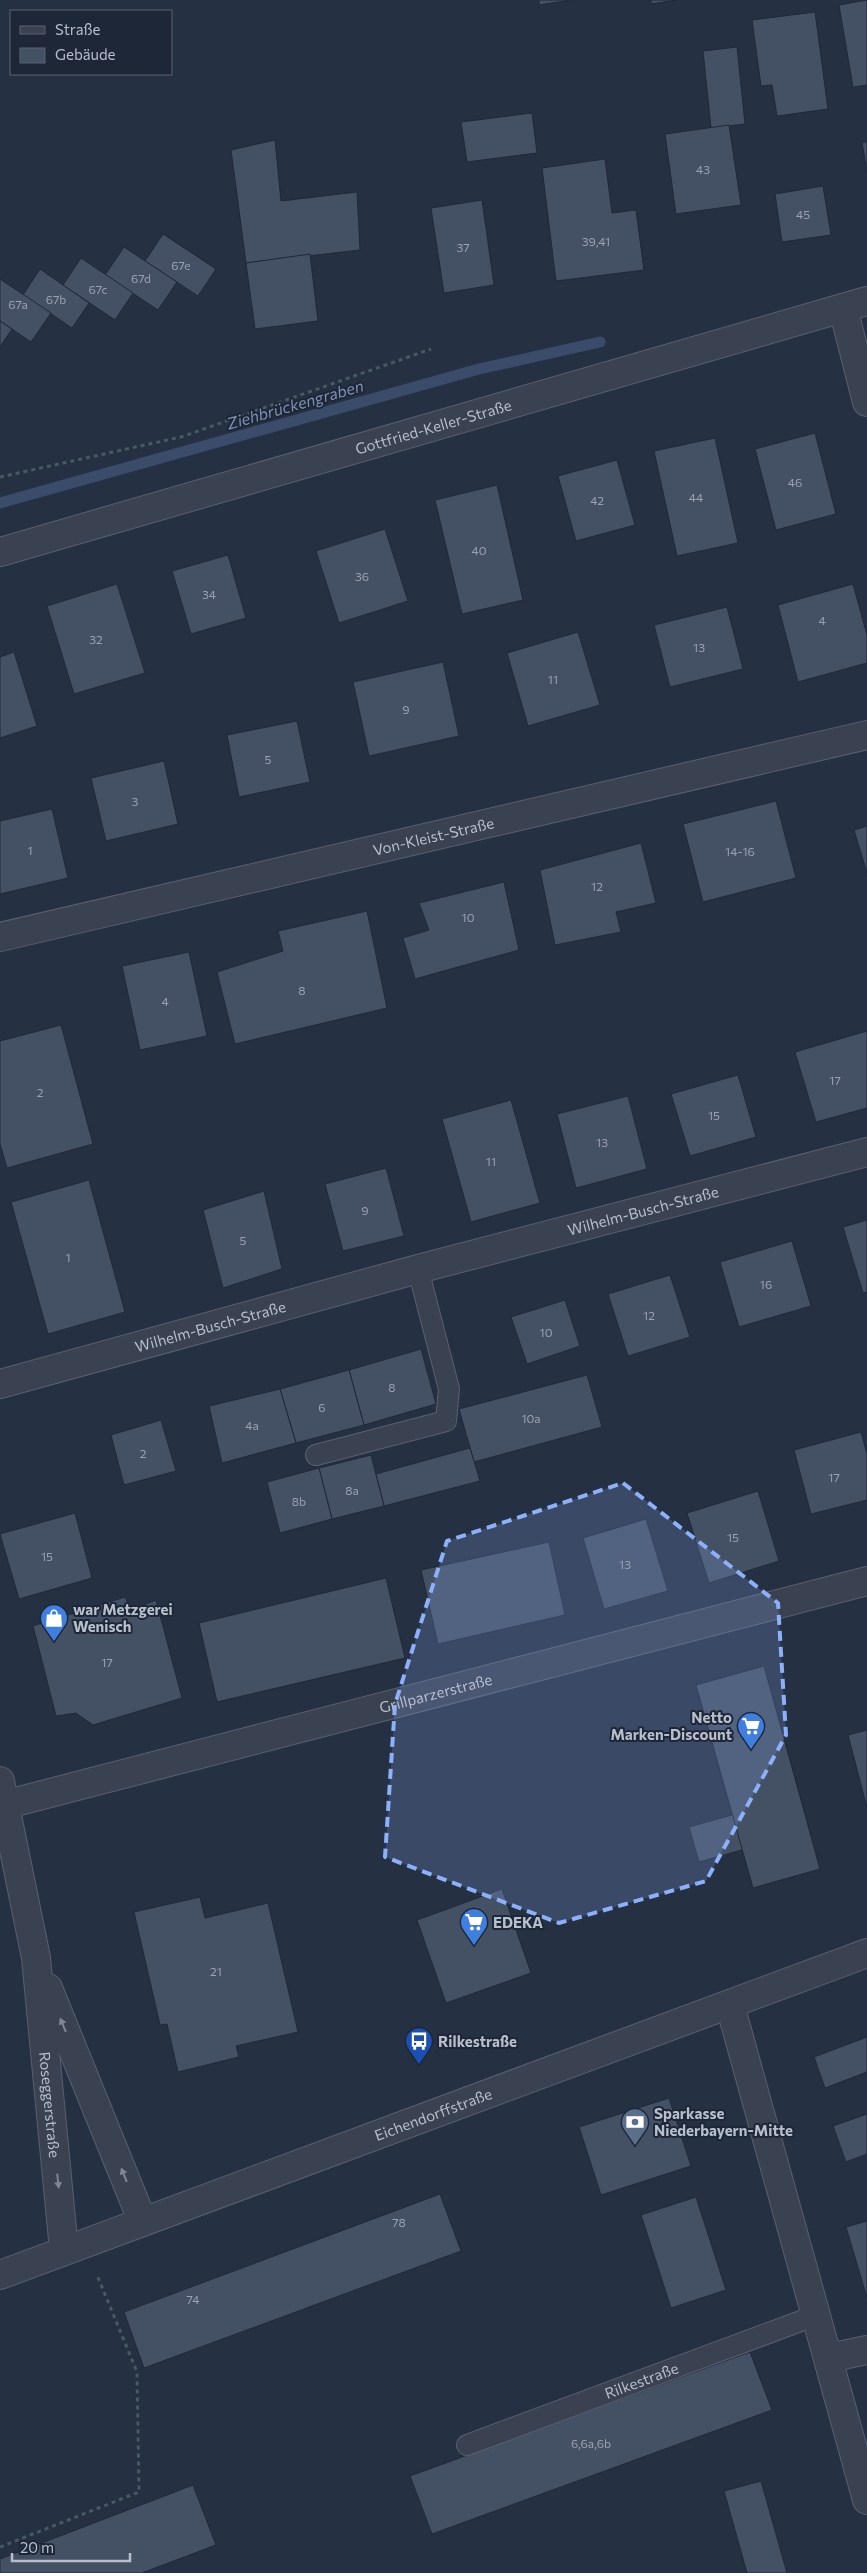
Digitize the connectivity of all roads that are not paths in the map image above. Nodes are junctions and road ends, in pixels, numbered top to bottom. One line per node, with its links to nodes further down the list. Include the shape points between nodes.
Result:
1 (855, 305): 2 (street); 3 (street, Gottfried-Keller-Straße)
2 (867, 402)
3 (0, 552)
4 (867, 735): 5 (street, Von-Kleist-Straße)
5 (0, 937)
6 (867, 1152): 7 (street, Wilhelm-Busch-Straße)
7 (418, 1269): 8 (street, Wilhelm-Busch-Straße); 9 (lane, via 450,1389 446,1421)
8 (0, 1384)
9 (316, 1455)
10 (867, 1580): 11 (street, Grillparzerstraße)
11 (1, 1797): 13 (street, Roseggerstraße)
12 (867, 1953): 14 (street, Eichendorffstraße)
13 (36, 1958): 15 (street, Roseggerstraße, one-way to 13); 16 (street, Roseggerstraße, one-way to 16)
14 (730, 2004): 15 (street, Eichendorffstraße); 18 (street)
15 (142, 2220): 16 (street, Eichendorffstraße)
16 (74, 2246): 17 (street, Eichendorffstraße)
17 (0, 2275)
18 (817, 2315): 20 (street); 21 (lane, Rilkestraße)
19 (867, 2350): 20 (street)
20 (829, 2358): 22 (street)
21 (467, 2445)
22 (867, 2500)

